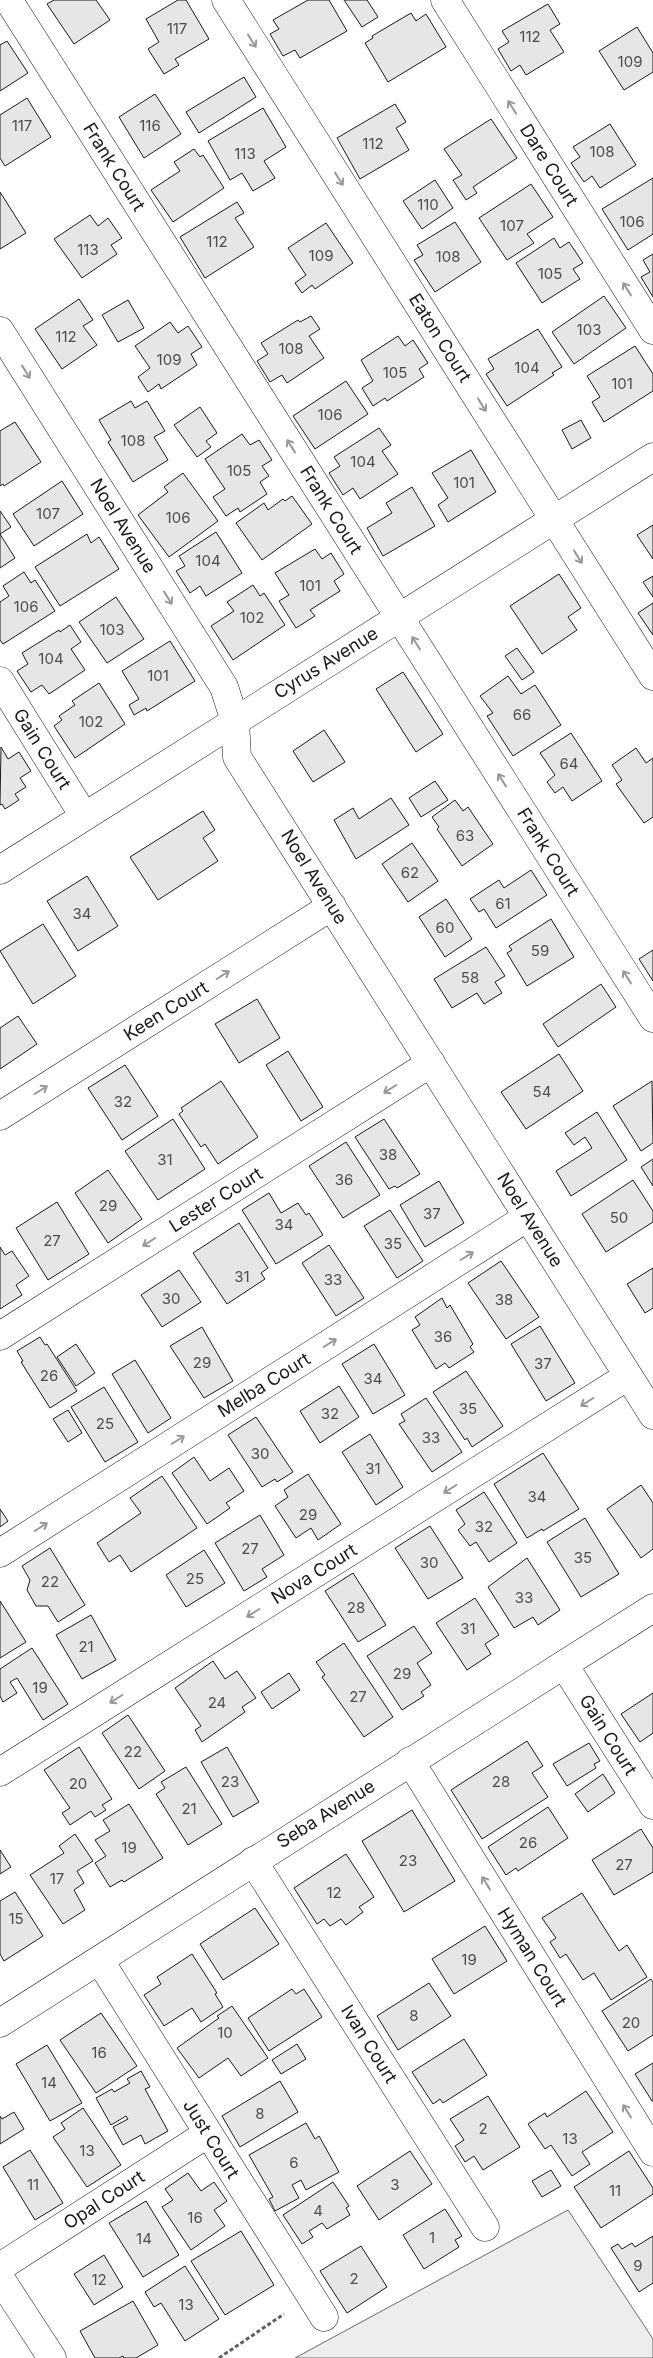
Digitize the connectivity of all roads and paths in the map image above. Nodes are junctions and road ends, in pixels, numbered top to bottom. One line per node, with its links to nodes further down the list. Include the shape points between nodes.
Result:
1 (226, 0): 7 (street, Eaton Court, one-way to 7)
2 (445, 0): 4 (street, Dare Court, one-way to 2)
3 (7, 3): 8 (street, Frank Court, one-way to 3)
4 (653, 330)
5 (0, 331): 11 (street, Noel Avenue, one-way to 11, via 224,687)
6 (653, 458): 7 (street, Cyrus Avenue)
7 (555, 520): 8 (street, Cyrus Avenue); 9 (street, Eaton Court, one-way to 9)
8 (400, 617): 11 (street, Cyrus Avenue); 15 (street, Frank Court, one-way to 8)
9 (653, 676)
10 (0, 681): 12 (street, Gain Court)
11 (234, 721): 12 (street, Cyrus Avenue); 14 (street, Noel Avenue, via 237,757)
12 (84, 816): 13 (street, Cyrus Avenue)
13 (0, 870)
14 (332, 906): 16 (street, Noel Avenue); 17 (street, Keen Court, one-way to 14)
15 (653, 1018)
16 (431, 1063): 18 (street, Noel Avenue); 19 (street, Lester Court, one-way to 19)
17 (0, 1116)
18 (528, 1217): 20 (street, Noel Avenue); 22 (street, Melba Court, one-way to 18)
19 (0, 1336)
20 (628, 1376): 21 (street, Noel Avenue); 26 (street, Nova Court, one-way to 26)
21 (653, 1415)
22 (0, 1553)
23 (653, 1608): 24 (street, Seba Avenue)
24 (564, 1665): 25 (street, Seba Avenue); 27 (street, Gain Court)
25 (410, 1761): 28 (street, Seba Avenue); 32 (street, Hyman Court, one-way to 25)
26 (0, 1772)
27 (653, 1805)
28 (253, 1860): 29 (street, Seba Avenue); 33 (street, Ivan Court)
29 (100, 1961): 30 (street, Seba Avenue); 31 (street, Just Court)
30 (0, 2023)
31 (207, 2134): 34 (street, Opal Court); 36 (street, Just Court)
32 (653, 2152)
33 (485, 2227)
34 (0, 2267)
35 (0, 2278): 37 (street)
36 (318, 2306): 38 (path)
37 (52, 2358)
38 (219, 2358)

